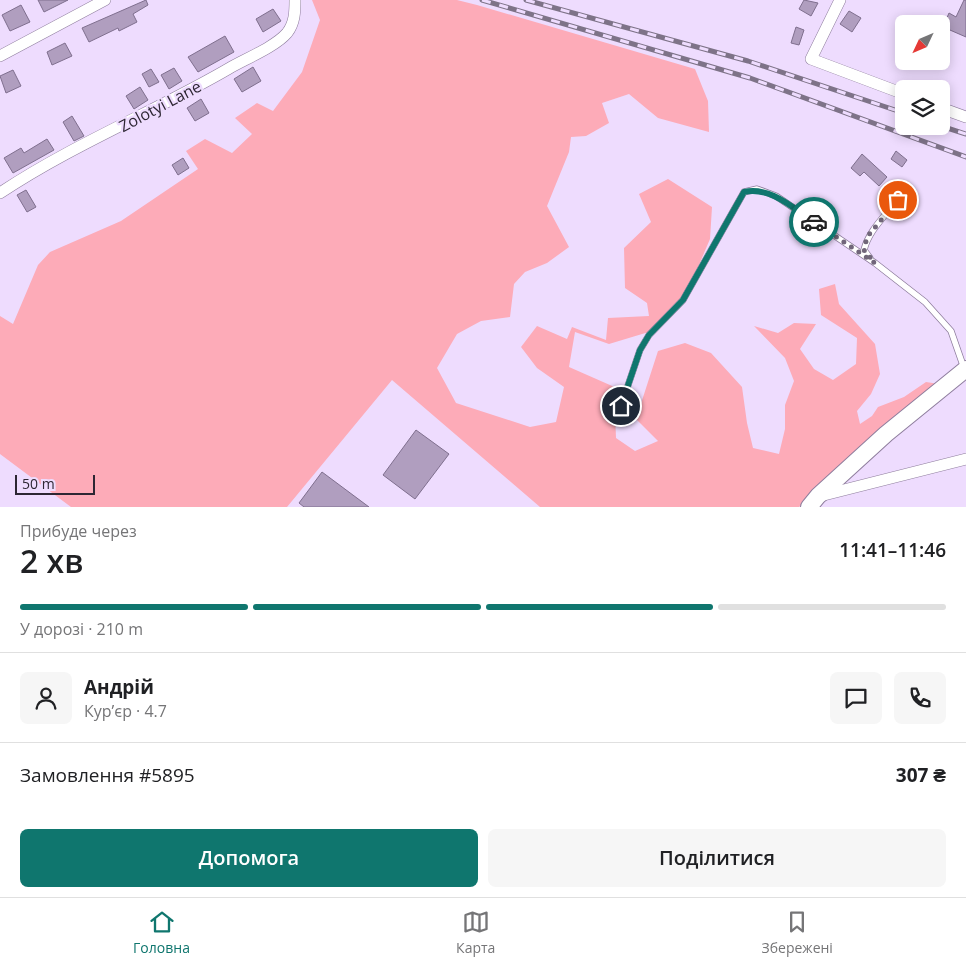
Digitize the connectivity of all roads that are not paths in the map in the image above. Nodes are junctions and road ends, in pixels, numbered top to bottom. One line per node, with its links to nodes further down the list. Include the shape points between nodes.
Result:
1 (105, 0): 4 (street)
2 (295, 0): 9 (street, Zolotyi Lane, via 295,17 287,32 270,45)
3 (840, 0): 5 (street, via 811,59)
4 (0, 56)
5 (895, 91)
6 (950, 111): 7 (street)
7 (966, 117)
8 (906, 185): 10 (lane, via 898,200 867,237 864,250)
9 (0, 193)
10 (875, 263): 11 (lane, via 926,302 951,331); 12 (lane, via 776,196 757,189 744,192 683,300 649,335 640,350)
11 (966, 370): 14 (main road, via 886,434)
12 (621, 406)
13 (966, 459): 14 (street)
14 (813, 501)

